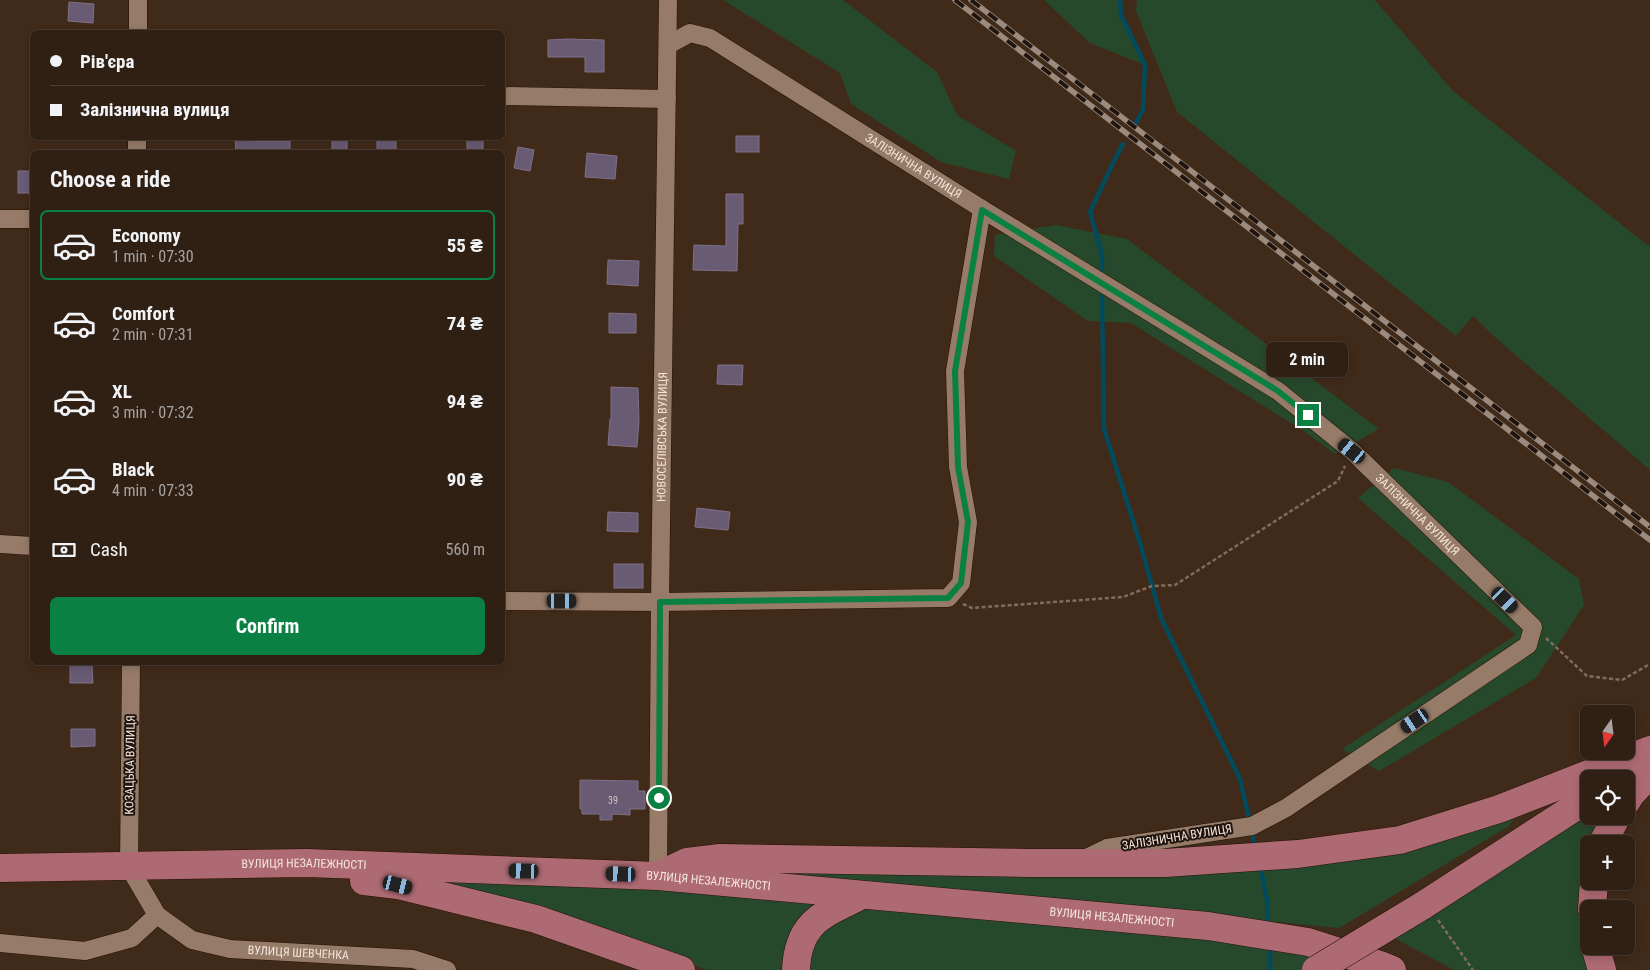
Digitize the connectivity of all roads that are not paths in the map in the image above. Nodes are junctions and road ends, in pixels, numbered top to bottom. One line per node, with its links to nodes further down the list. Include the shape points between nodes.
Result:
1 (138, 0): 3 (street)
2 (668, 0): 4 (street, НОВОСЕЛІВСЬКА ВУЛИЦЯ)
3 (138, 30)
4 (668, 46): 6 (street, НОВОСЕЛІВСЬКА ВУЛИЦЯ); 7 (street, ЗАЛІЗНИЧНА ВУЛИЦЯ, via 690,33 710,38)
5 (505, 96): 6 (street)
6 (667, 99): 13 (street, НОВОСЕЛІВСЬКА ВУЛИЦЯ)
7 (982, 210): 13 (street, via 955,371 958,467 968,522 961,583 948,598); 21 (street, ЗАЛІЗНИЧНА ВУЛИЦЯ, via 1278,391 1352,451 1532,627 1528,645 1294,802 1252,826 1107,848)
8 (0, 219): 9 (street)
9 (30, 219)
10 (0, 544): 11 (street)
11 (30, 546)
12 (505, 601): 13 (street)
13 (660, 602): 25 (street, НОВОСЕЛІВСЬКА ВУЛИЦЯ)
14 (132, 665): 23 (street, КОЗАЦЬКА ВУЛИЦЯ)
15 (1650, 750): 21 (main road, via 1499,809 1400,840 1232,860)
16 (1650, 758): 17 (main road)
17 (1632, 770)
18 (1650, 774): 19 (main road)
19 (1635, 792)
20 (1580, 804): 34 (main road, bridge)
21 (1074, 863): 25 (main road, via 720,858 687,862)
22 (218, 865): 23 (main road, ВУЛИЦЯ НЕЗАЛЕЖНОСТІ); 25 (main road, ВУЛИЦЯ НЕЗАЛЕЖНОСТІ, via 307,863); 32 (main road, via 398,885 536,919)
23 (129, 867): 24 (main road, ВУЛИЦЯ НЕЗАЛЕЖНОСТІ); 27 (street, ВУЛИЦЯ ШЕВЧЕНКА)
24 (0, 868)
25 (658, 876): 26 (main road, ВУЛИЦЯ НЕЗАЛЕЖНОСТІ)
26 (862, 895): 30 (main road, ВУЛИЦЯ НЕЗАЛЕЖНОСТІ, via 1208,926 1308,942); 33 (main road, via 813,923 799,946)
27 (157, 915): 28 (street, via 132,938 85,951); 31 (street, ВУЛИЦЯ ШЕВЧЕНКА, via 192,940 230,949 414,959)
28 (0, 943)
29 (1598, 955): 35 (main road)
30 (1386, 967)
31 (447, 970)
32 (681, 970)
33 (796, 970)
34 (1316, 970)
35 (1602, 970)

